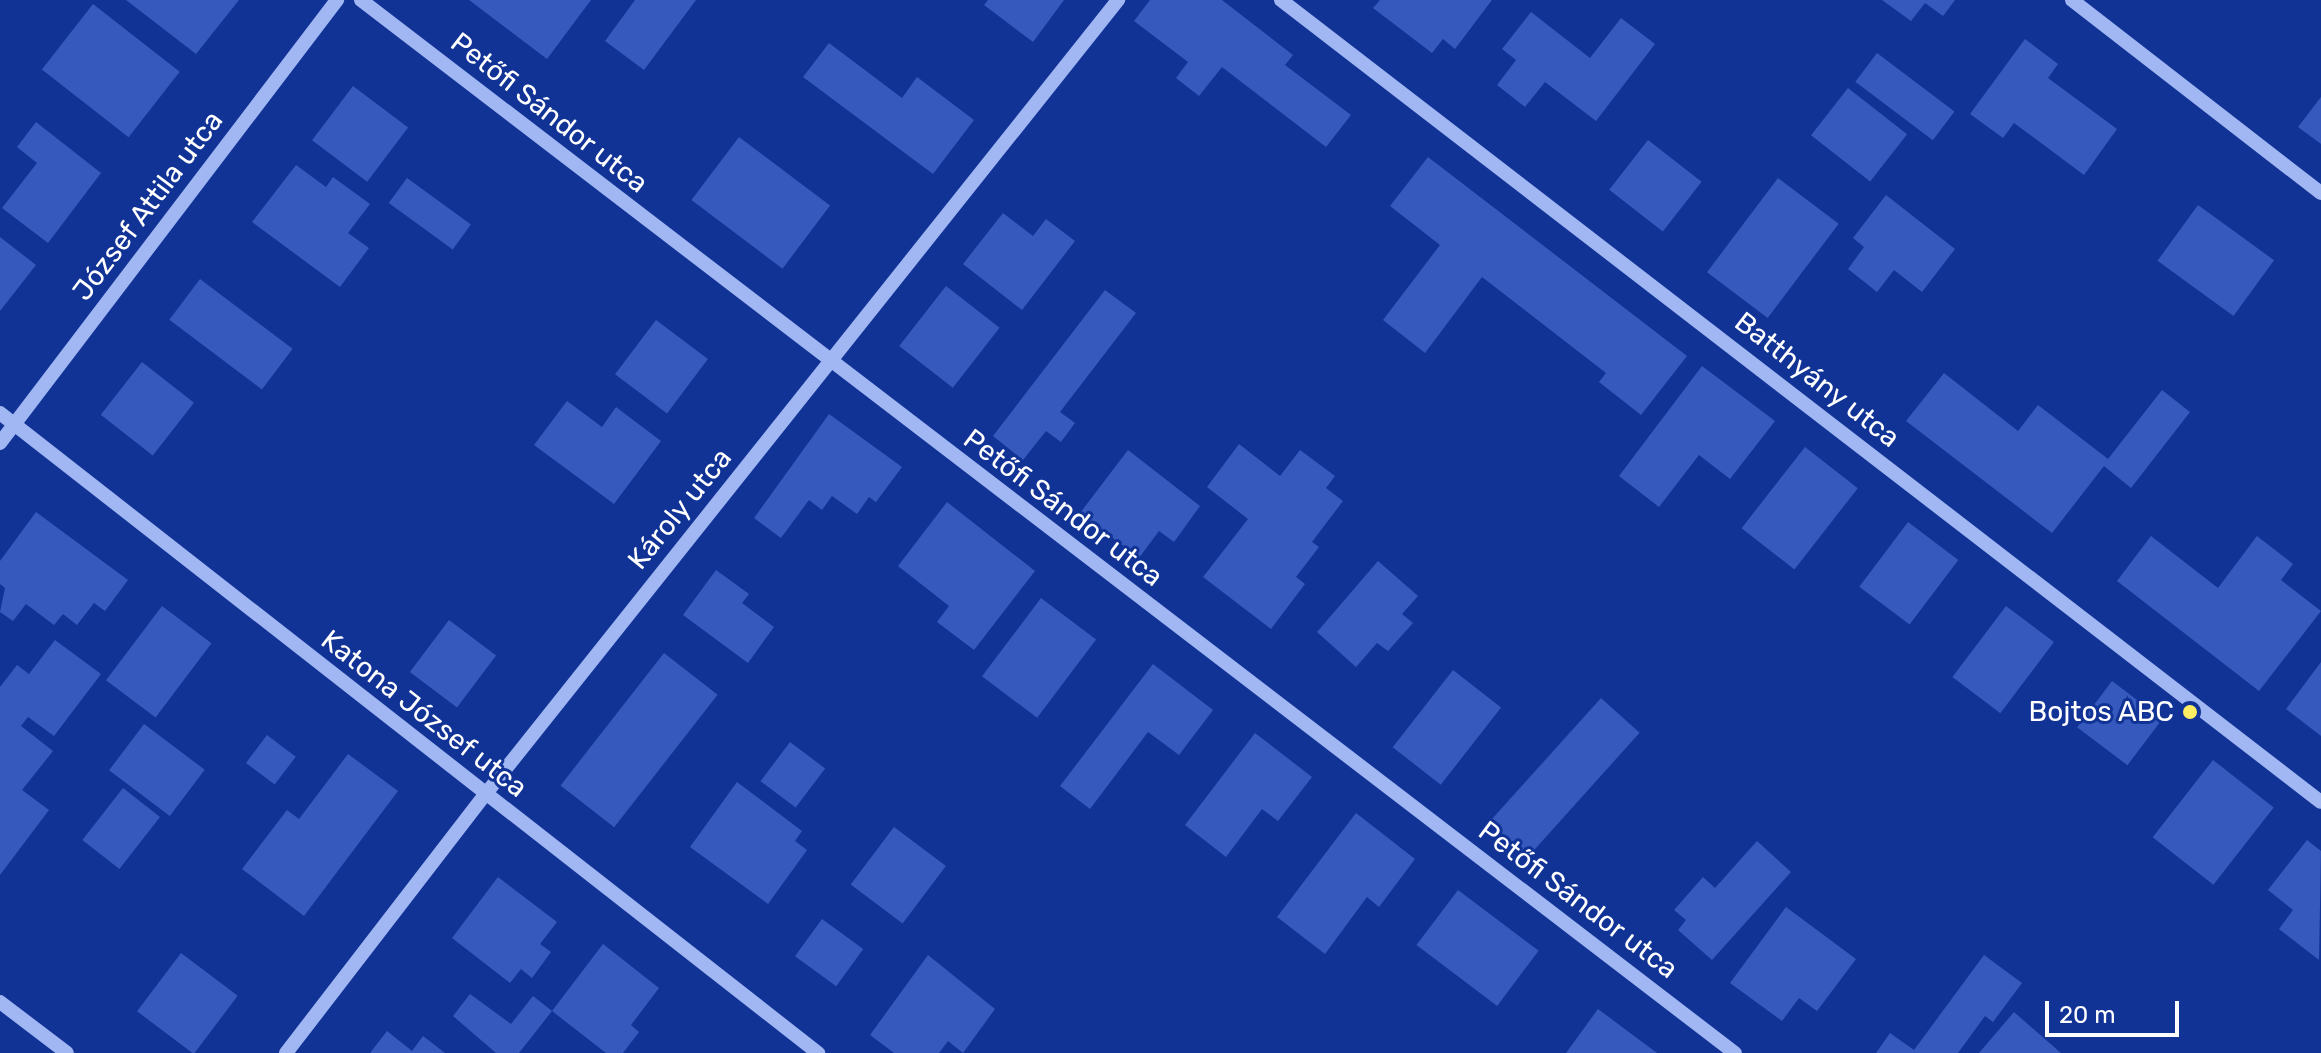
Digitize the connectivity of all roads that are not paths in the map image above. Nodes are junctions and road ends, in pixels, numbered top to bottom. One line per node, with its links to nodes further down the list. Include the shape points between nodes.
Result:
1 (337, 0): 9 (street, József Attila utca)
2 (361, 0): 7 (street, Petőfi Sándor utca)
3 (1118, 0): 7 (street, Károly utca)
4 (1281, 0): 12 (street, Batthyány utca)
5 (2072, 0): 6 (street)
6 (2321, 193)
7 (830, 363): 11 (street, Károly utca); 17 (street, Petőfi Sándor utca)
8 (0, 413): 9 (street, Katona József utca)
9 (14, 424): 10 (street, József Attila utca); 11 (street, Katona József utca)
10 (0, 443)
11 (484, 796): 15 (street, Károly utca); 16 (street, Katona József utca)
12 (2321, 802)
13 (0, 1002): 14 (street)
14 (67, 1053)
15 (286, 1053)
16 (818, 1053)
17 (1735, 1053)

